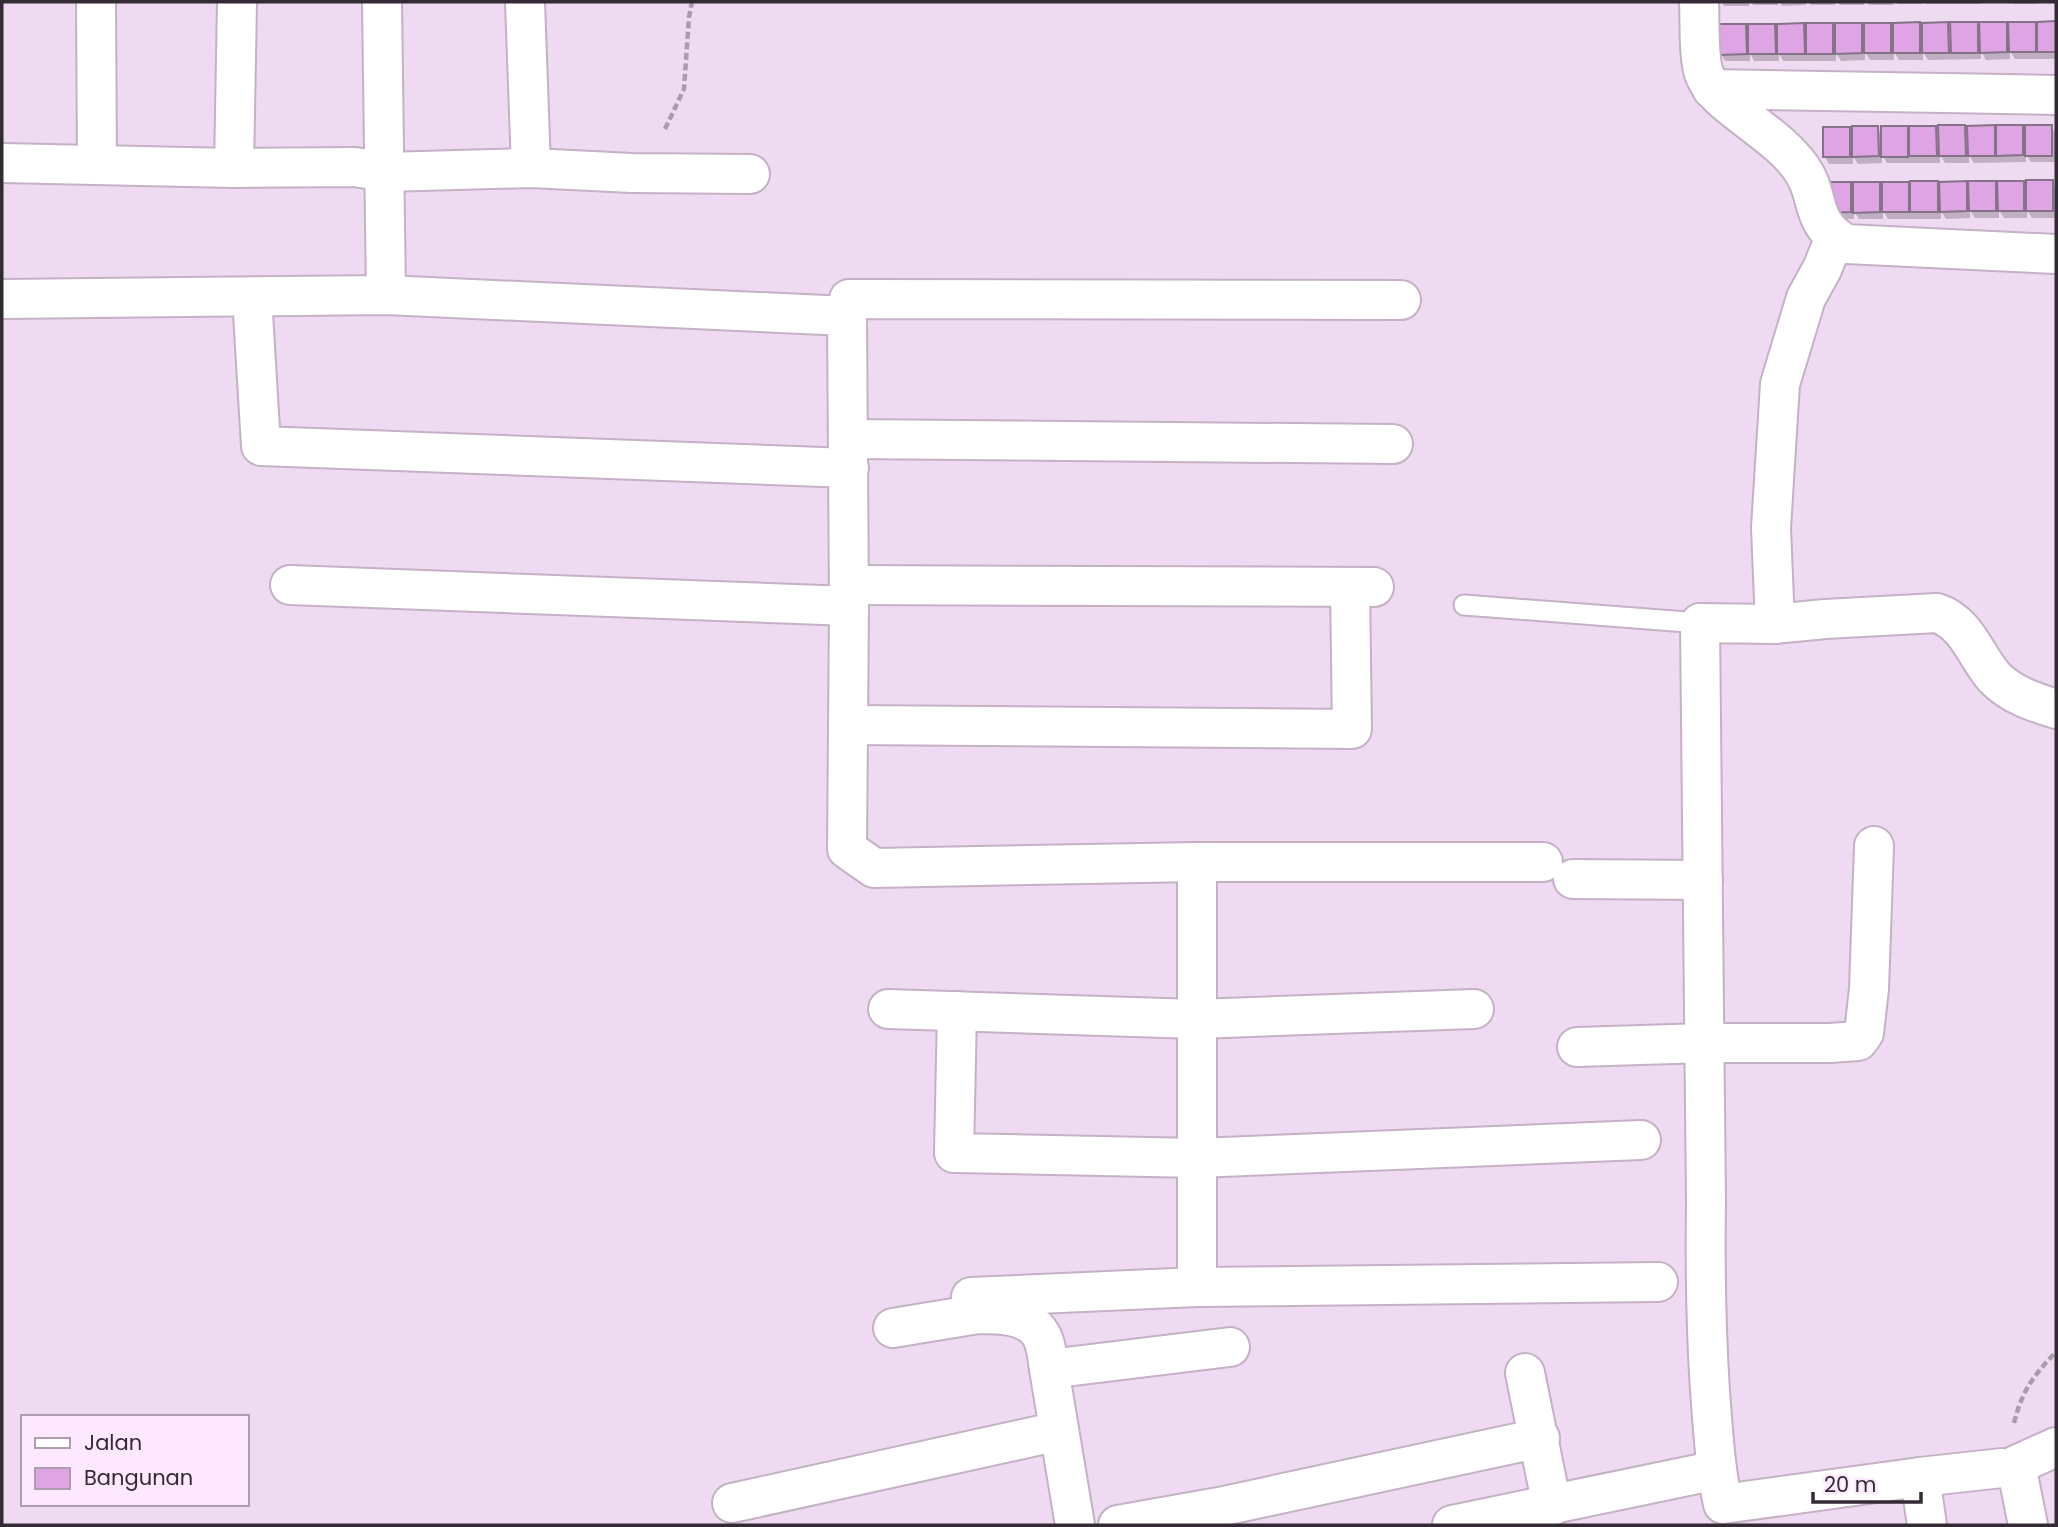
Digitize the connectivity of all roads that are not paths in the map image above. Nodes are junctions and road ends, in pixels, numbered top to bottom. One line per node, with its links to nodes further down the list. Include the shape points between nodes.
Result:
1 (96, 2): 9 (street)
2 (237, 2): 10 (street)
3 (382, 2): 12 (street)
4 (525, 2): 11 (street)
5 (1699, 2): 6 (street, via 1702,68)
6 (1712, 89): 7 (street); 14 (street, via 1798,164 1821,220)
7 (2056, 95)
8 (2, 163): 9 (street)
9 (97, 164): 10 (street)
10 (234, 167): 12 (street, via 355,167)
11 (531, 168): 12 (street); 13 (street)
12 (385, 172): 16 (street)
13 (750, 174)
14 (1835, 237): 15 (street, via 1846,244); 27 (street, via 1806,298 1780,384 1771,528)
15 (2056, 254)
16 (386, 295): 17 (street); 20 (street)
17 (252, 297): 18 (street); 22 (street, via 261,446)
18 (2, 299)
19 (1401, 300): 20 (street, via 849,299)
20 (847, 316): 22 (street)
21 (1393, 444): 22 (street)
22 (849, 454): 24 (street)
23 (290, 585): 24 (street)
24 (849, 595): 29 (street); 29 (street, via 1364,587 1352,729)
25 (1464, 606): 26 (lane)
26 (1700, 623): 27 (street); 32 (street)
27 (1775, 624): 28 (street, via 1937,613 1954,621 1994,677 2010,690)
28 (2056, 709)
29 (848, 725): 31 (street, via 847,849 874,868)
30 (1874, 846): 37 (street, via 1869,999 1864,1033 1858,1041)
31 (1197, 862): 32 (street, via 1558,870); 36 (street)
32 (1703, 880): 37 (street)
33 (888, 1009): 35 (street)
34 (1474, 1009): 36 (street)
35 (957, 1011): 36 (street); 40 (street, via 954,1153)
36 (1196, 1019): 40 (street)
37 (1705, 1043): 38 (street); 53 (street, via 1704,1275 1709,1378)
38 (1577, 1047)
39 (1641, 1140): 40 (street)
40 (1197, 1158): 42 (street)
41 (1658, 1282): 42 (street)
42 (1197, 1287): 43 (street)
43 (971, 1297)
44 (893, 1328): 46 (street, via 978,1314 1016,1317 1040,1334)
45 (1230, 1347): 46 (street)
46 (1049, 1369): 48 (street)
47 (1525, 1373): 49 (street)
48 (1059, 1431): 54 (street); 56 (street)
49 (1539, 1438): 55 (street); 57 (street)
50 (2056, 1447): 60 (street, via 2017,1465)
51 (2002, 1468): 52 (street)
52 (1920, 1477): 53 (street); 59 (street)
53 (1723, 1500): 55 (street)
54 (732, 1503)
55 (1552, 1506): 58 (street)
56 (1074, 1525)
57 (1118, 1525)
58 (1452, 1525)
59 (1927, 1525)
60 (2028, 1525)

